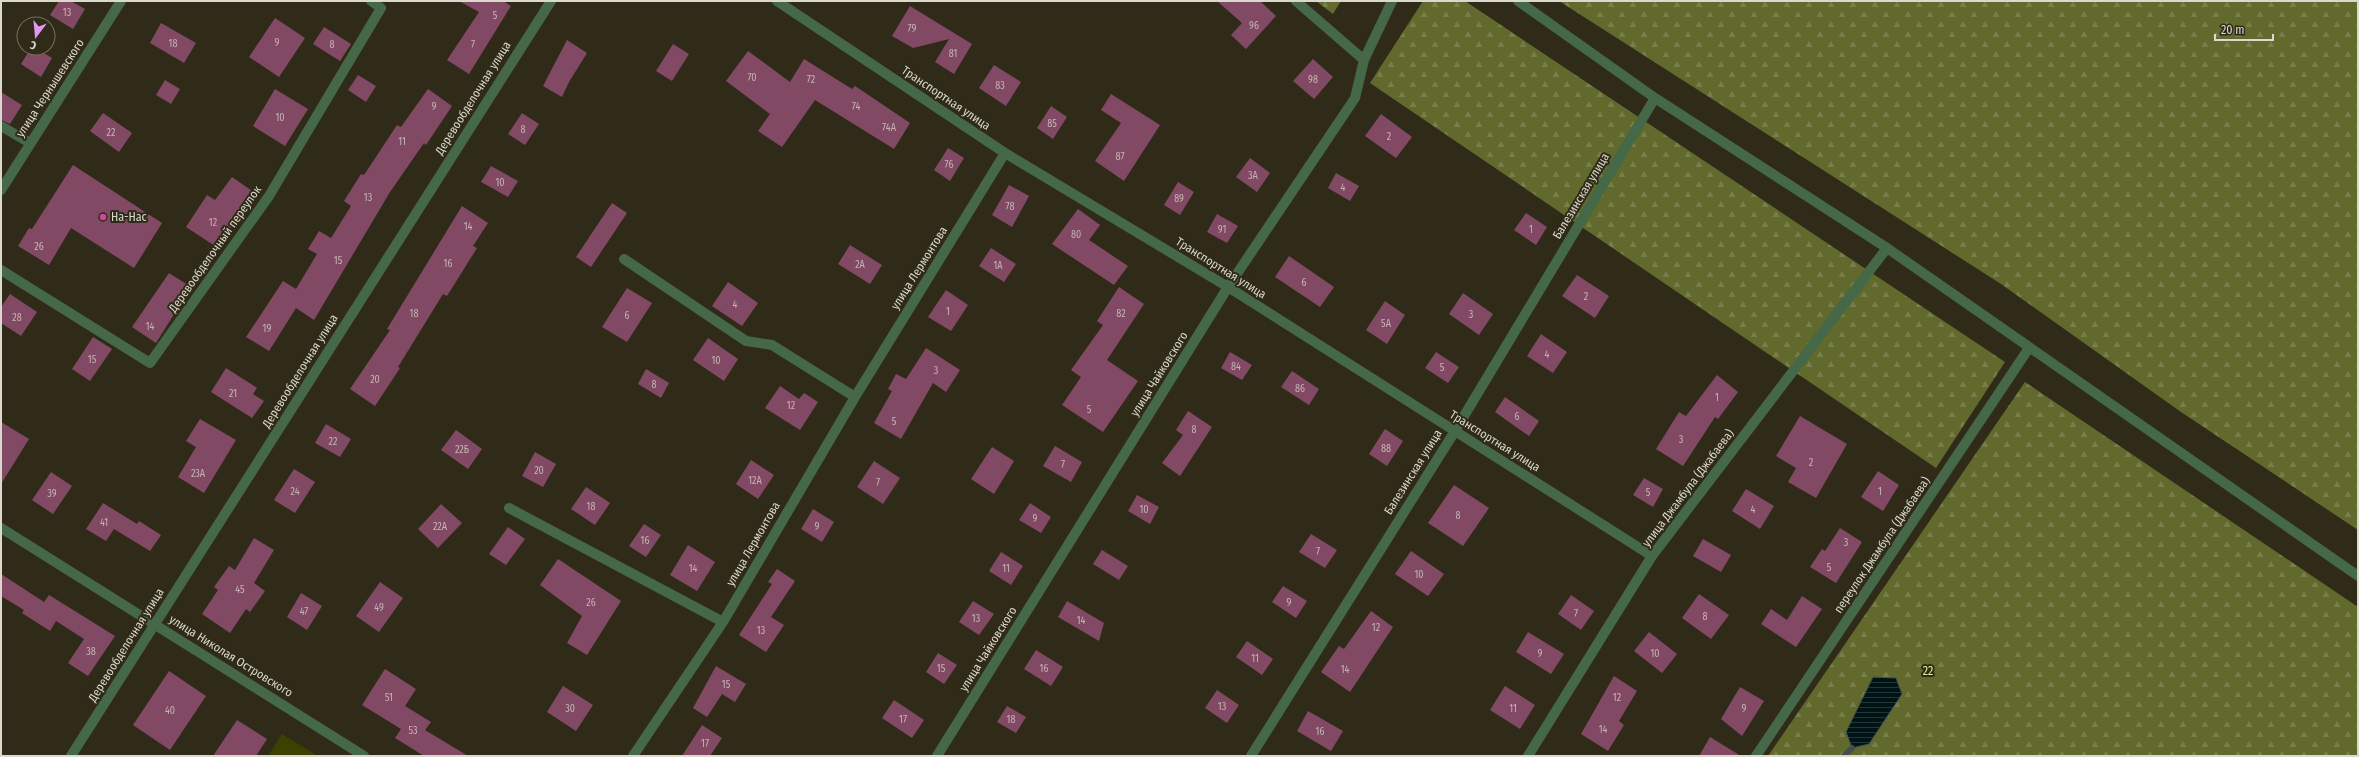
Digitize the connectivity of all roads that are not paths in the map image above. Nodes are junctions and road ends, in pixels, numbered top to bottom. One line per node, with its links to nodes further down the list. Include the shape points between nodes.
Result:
1 (121, 1): 11 (street, улица Чернышевского)
2 (371, 1): 16 (street, Деревообделочный переулок, via 381,8 269,196 150,363)
3 (550, 1): 26 (street, Деревообделочная улица)
4 (777, 1): 12 (street, Транспортная улица)
5 (1296, 1): 8 (street)
6 (1392, 1): 8 (street, улица Чайковского)
7 (1518, 1): 9 (street)
8 (1364, 60): 17 (street, улица Чайковского, via 1355,98)
9 (1656, 98): 14 (street); 20 (street, Балезинская улица)
10 (1, 126): 11 (street)
11 (30, 143): 13 (street, улица Чернышевского)
12 (1005, 153): 17 (street, Транспортная улица); 19 (street, улица Лермонтова)
13 (1, 190)
14 (1887, 248): 18 (street); 23 (street, улица Джамбула (Джабаева))
15 (624, 259): 19 (street, via 746,341 772,345)
16 (1, 270)
17 (1228, 287): 20 (street, Транспортная улица); 30 (street, улица Чайковского)
18 (2029, 348): 24 (street); 33 (street, переулок Джамбула (Джабаева))
19 (855, 397): 25 (street, улица Лермонтова)
20 (1455, 431): 23 (street, Транспортная улица); 31 (street, Балезинская улица)
21 (508, 508): 25 (street)
22 (1, 528): 26 (street, улица Николая Островского)
23 (1652, 556): 32 (street, улица Джамбула (Джабаева))
24 (2358, 576)
25 (723, 622): 29 (street, улица Лермонтова)
26 (155, 623): 27 (street, Деревообделочная улица); 28 (street, улица Николая Островского)
27 (72, 756)
28 (364, 756)
29 (633, 756)
30 (936, 756)
31 (1251, 756)
32 (1528, 756)
33 (1756, 756)

